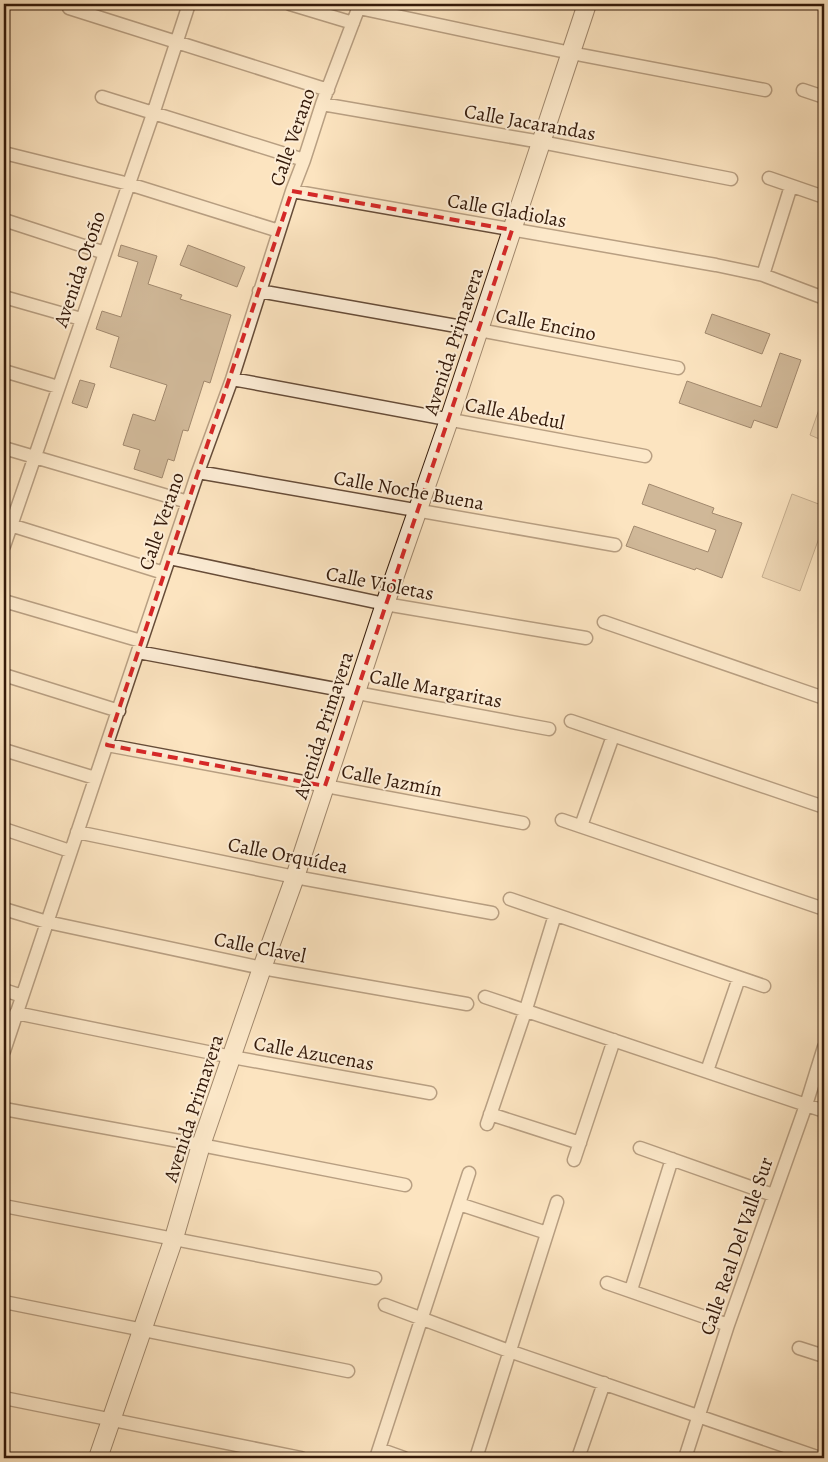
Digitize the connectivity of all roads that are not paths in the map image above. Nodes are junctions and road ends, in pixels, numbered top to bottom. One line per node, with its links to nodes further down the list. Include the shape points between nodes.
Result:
1 (189, 4): 7 (street, Avenida Otoño)
2 (290, 4): 6 (street)
3 (587, 4): 8 (street, Avenida Primavera)
4 (360, 6): 6 (street, Calle Verano); 8 (street)
5 (69, 8): 7 (street)
6 (353, 23): 9 (street, Calle Verano)
7 (176, 43): 9 (street); 15 (street, Avenida Otoño)
8 (571, 53): 10 (street); 16 (street, Avenida Primavera)
9 (328, 90): 14 (street, Calle Verano)
10 (765, 90)
11 (802, 90): 12 (street)
12 (823, 94)
13 (102, 97): 15 (street)
14 (322, 104): 16 (street, Calle Jacarandas); 18 (street, Calle Verano)
15 (153, 114): 18 (street); 21 (street, Avenida Otoño)
16 (541, 142): 20 (street, Calle Jacarandas); 26 (street, Avenida Primavera)
17 (4, 153): 21 (street)
18 (304, 160): 23 (street, Calle Verano)
19 (769, 178): 22 (street)
20 (731, 179)
21 (128, 184): 27 (street); 28 (street, Avenida Otoño)
22 (792, 186): 24 (street); 29 (street)
23 (292, 191): 26 (street, Calle Gladiolas); 27 (street, Calle Verano)
24 (824, 197)
25 (4, 220): 28 (street)
26 (512, 230): 29 (street, Calle Gladiolas); 34 (street, Avenida Primavera)
27 (279, 231): 30 (street, Calle Verano)
28 (105, 253): 33 (street, Avenida Otoño)
29 (763, 276): 32 (street, Calle Gladiolas)
30 (259, 291): 34 (street, Calle Encino); 37 (street, Calle Verano)
31 (4, 297): 33 (street)
32 (824, 298)
33 (82, 319): 38 (street, Avenida Otoño)
34 (479, 330): 35 (street, Calle Encino); 39 (street, Avenida Primavera)
35 (678, 368)
36 (4, 371): 38 (street)
37 (232, 379): 39 (street, Calle Abedul); 43 (street, Calle Verano)
38 (58, 387): 41 (street, Avenida Otoño)
39 (449, 420): 42 (street, Calle Abedul); 45 (street, Avenida Primavera)
40 (4, 448): 41 (street)
41 (34, 456): 44 (street); 46 (street, Avenida Otoño)
42 (645, 456)
43 (198, 472): 44 (street, Calle Verano); 45 (street, Calle Noche Buena)
44 (188, 502): 49 (street, Calle Verano)
45 (419, 510): 47 (street, Calle Noche Buena); 52 (street, Avenida Primavera)
46 (7, 524): 48 (street, Avenida Otoño); 50 (street)
47 (615, 545)
48 (4, 546)
49 (168, 558): 50 (street, Calle Verano); 52 (street, Calle Violetas)
50 (164, 573): 55 (street, Calle Verano)
51 (4, 601): 55 (street, Calle Margaritas)
52 (385, 604): 54 (street, Calle Violetas); 57 (street, Avenida Primavera)
53 (604, 622): 58 (street)
54 (586, 638)
55 (139, 647): 57 (street, Calle Margaritas); 59 (street, Calle Verano)
56 (4, 675): 59 (street)
57 (356, 692): 61 (street, Calle Margaritas); 66 (street, Avenida Primavera)
58 (824, 698)
59 (119, 711): 63 (street, Calle Verano)
60 (572, 721): 62 (street)
61 (549, 729)
62 (613, 736): 67 (street); 70 (street)
63 (107, 745): 65 (street, Calle Verano); 66 (street, Calle Jazmín)
64 (4, 750): 65 (street)
65 (95, 778): 72 (street, Calle Verano)
66 (325, 786): 69 (street, Calle Jazmín); 74 (street, Avenida Primavera)
67 (824, 807)
68 (562, 820): 70 (street)
69 (523, 823)
70 (581, 826): 77 (street)
71 (4, 829): 73 (street)
72 (77, 832): 73 (street, Calle Verano); 74 (street, Calle Orquídea)
73 (70, 851): 80 (street, Calle Verano)
74 (296, 877): 78 (street, Calle Orquídea); 81 (street, Avenida Primavera)
75 (510, 899): 79 (street)
76 (4, 909): 80 (street, Calle Clavel)
77 (824, 909)
78 (492, 913)
79 (554, 915): 82 (street); 88 (street)
80 (48, 922): 81 (street, Calle Clavel); 85 (street, Calle Verano)
81 (262, 968): 87 (street, Calle Clavel); 93 (street, Avenida Primavera)
82 (739, 978): 83 (street); 94 (street)
83 (764, 986)
84 (4, 990): 85 (street)
85 (22, 996): 89 (street, Calle Verano)
86 (485, 997): 88 (street)
87 (467, 1004)
88 (526, 1009): 90 (street); 100 (street, via 488,1119)
89 (16, 1013): 92 (street, Calle Verano); 93 (street, Calle Azucenas)
90 (614, 1040): 94 (street); 100 (street)
91 (824, 1047): 96 (street, Calle Real Del Valle Sur)
92 (4, 1051)
93 (232, 1057): 95 (street, Calle Azucenas); 99 (street, Avenida Primavera)
94 (707, 1071): 96 (street)
95 (430, 1093)
96 (806, 1105): 98 (street); 106 (street, Calle Real Del Valle Sur)
97 (4, 1109): 99 (street)
98 (824, 1111)
99 (201, 1144): 105 (street); 111 (street, Avenida Primavera)
100 (580, 1144): 103 (street)
101 (640, 1148): 102 (street)
102 (672, 1159): 106 (street); 114 (street)
103 (574, 1160)
104 (469, 1173): 108 (street)
105 (405, 1186)
106 (773, 1195): 118 (street, Calle Real Del Valle Sur)
107 (557, 1202): 110 (street)
108 (459, 1204): 110 (street); 117 (street)
109 (4, 1206): 111 (street)
110 (547, 1233): 121 (street)
111 (174, 1238): 112 (street); 119 (street, Avenida Primavera)
112 (375, 1278)
113 (607, 1283): 114 (street)
114 (631, 1290): 118 (street)
115 (4, 1302): 119 (street)
116 (385, 1304): 117 (street)
117 (422, 1319): 121 (street); 128 (street)
118 (728, 1324): 126 (street, Calle Real Del Valle Sur)
119 (141, 1328): 123 (street); 127 (street, Avenida Primavera)
120 (799, 1348): 122 (street)
121 (510, 1351): 124 (street); 132 (street)
122 (824, 1356)
123 (348, 1370)
124 (604, 1383): 126 (street); 133 (street)
125 (4, 1398): 127 (street)
126 (699, 1417): 134 (street, Calle Real Del Valle Sur); 135 (street)
127 (111, 1419): 129 (street, Avenida Primavera); 130 (street)
128 (378, 1454): 131 (street)
129 (98, 1458)
130 (302, 1458)
131 (404, 1458)
132 (476, 1458)
133 (578, 1458)
134 (684, 1458)
135 (820, 1458)

